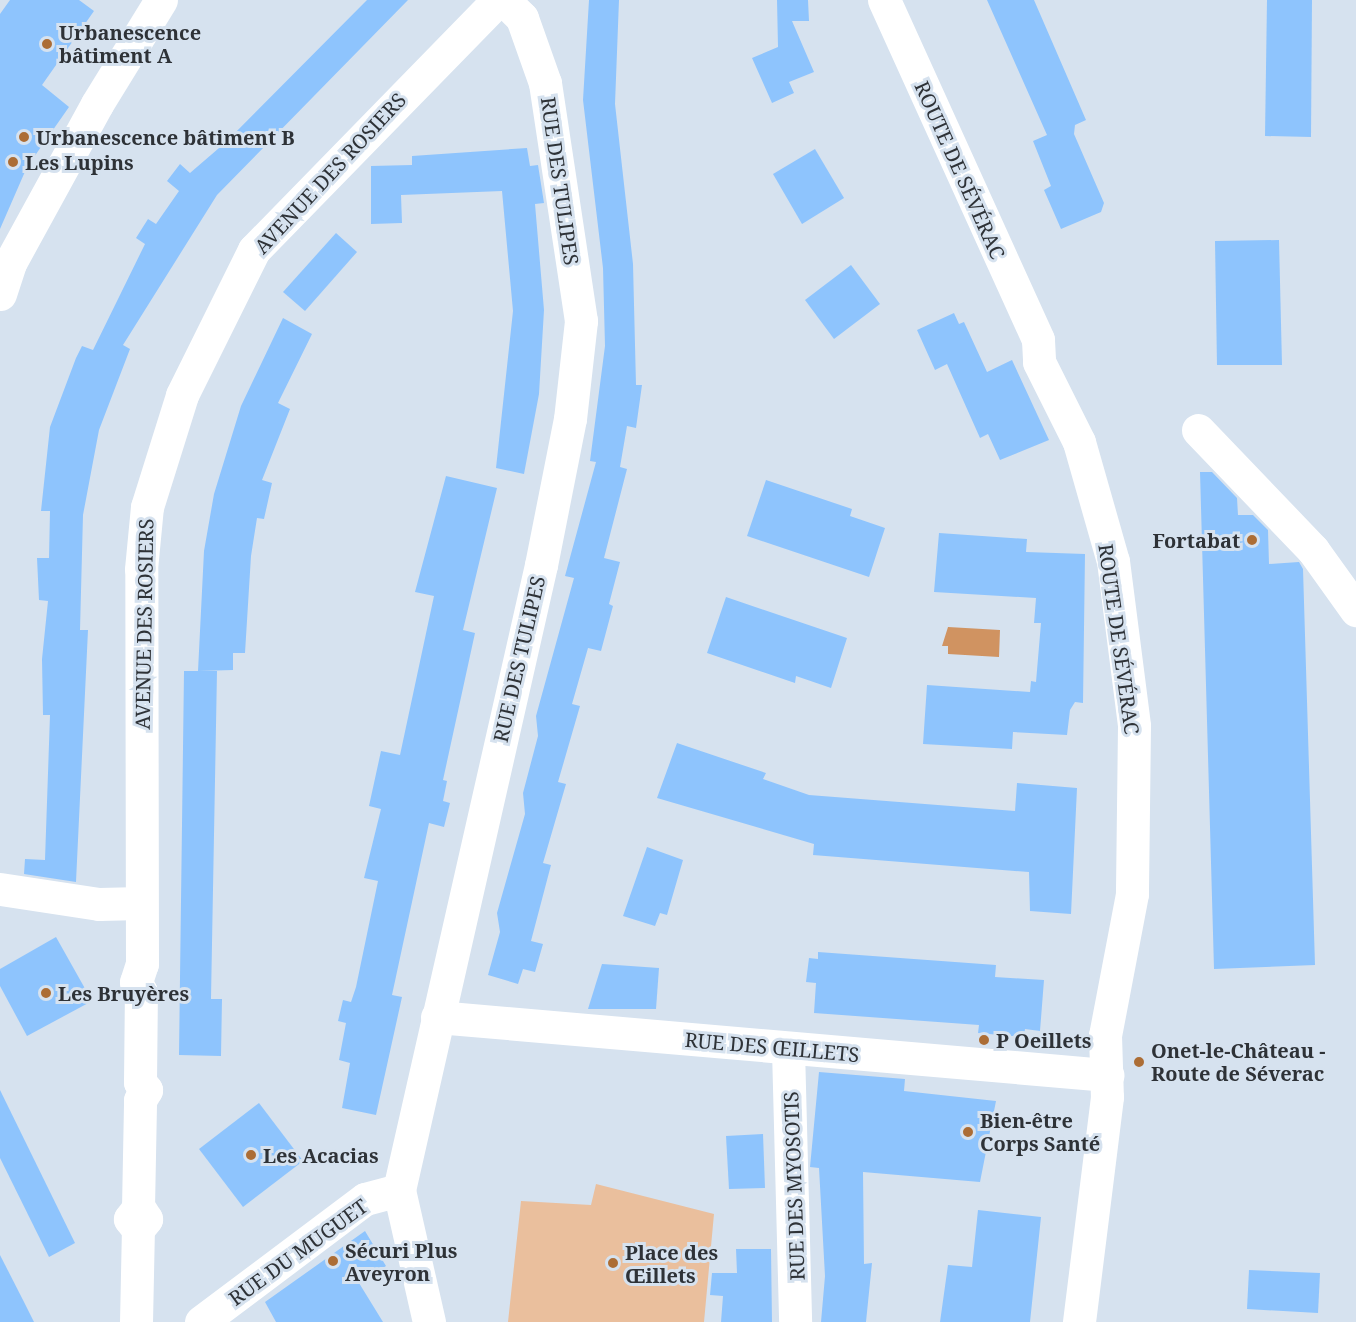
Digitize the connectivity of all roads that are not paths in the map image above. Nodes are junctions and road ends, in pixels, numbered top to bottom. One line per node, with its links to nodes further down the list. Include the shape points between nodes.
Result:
1 (161, 0): 5 (street, via 97,104 10,262)
2 (498, 0): 9 (street, AVENUE DES ROSIERS, via 254,250 182,395 147,507 141,570)
3 (504, 0): 10 (street, RUE DES TULIPES, via 522,18 545,82 581,321 570,419 541,565)
4 (884, 0): 12 (street, ROUTE DE SÉVÉRAC, via 1038,340 1054,349 1064,371 1079,415 1079,442 1113,561 1134,726 1127,911 1135,939 1128,1032)
5 (0, 294)
6 (1198, 430): 7 (street, via 1313,550)
7 (1356, 610)
8 (0, 888): 9 (street, via 99,904)
9 (141, 903): 14 (street, AVENUE DES ROSIERS)
10 (437, 1017): 11 (street, RUE DES ŒILLETS); 13 (street, RUE DES TULIPES)
11 (788, 1049): 12 (street, RUE DES ŒILLETS); 17 (street, RUE DES MYOSOTIS)
12 (1108, 1063): 18 (street)
13 (399, 1190): 15 (street, RUE DU MUGUET, via 365,1199); 16 (street, RUE DES TULIPES)
14 (136, 1322)
15 (201, 1322)
16 (429, 1322)
17 (795, 1322)
18 (1079, 1322)

